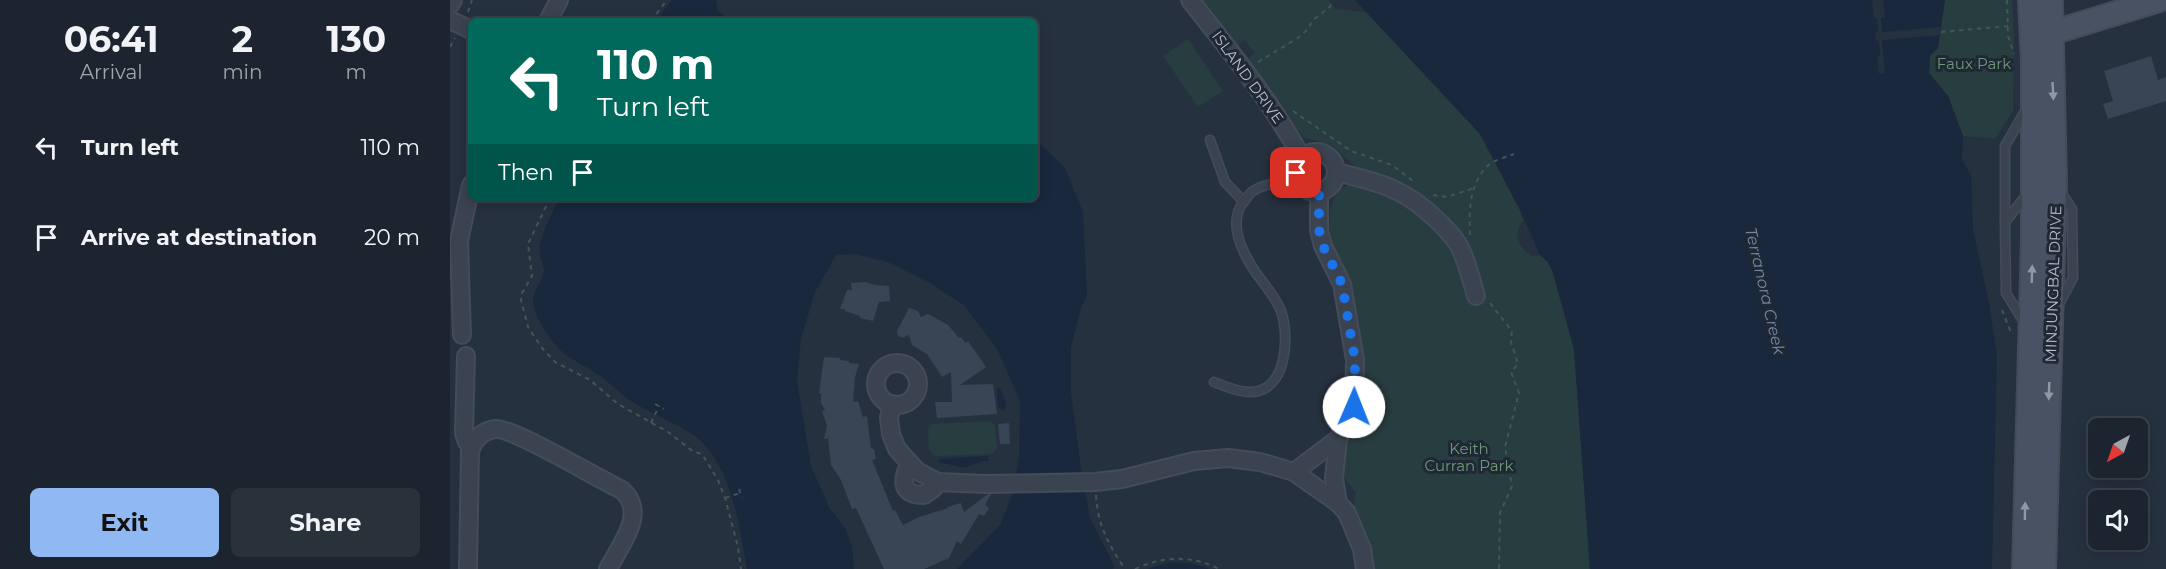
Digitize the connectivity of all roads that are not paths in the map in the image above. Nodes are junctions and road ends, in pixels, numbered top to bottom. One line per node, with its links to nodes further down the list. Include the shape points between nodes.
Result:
1 (453, 0): 7 (street)
2 (559, 0): 8 (street)
3 (1190, 0): 14 (street, ISLAND DRIVE, via 1256,85)
4 (2030, 0): 11 (main road, MINJUNGBAL DRIVE)
5 (2050, 0): 11 (main road, MINJUNGBAL DRIVE)
6 (2159, 0): 11 (main road)
7 (450, 5)
8 (550, 18)
9 (450, 20): 10 (street)
10 (468, 29)
11 (2042, 34): 12 (main road, MINJUNGBAL DRIVE); 36 (main road, MINJUNGBAL DRIVE, one-way to 36, via 2055,184)
12 (2033, 98): 17 (main road, MINJUNGBAL DRIVE); 21 (lane, via 2005,146)
13 (1210, 140): 20 (lane, via 1225,182)
14 (1302, 158): 15 (street, via 1320,153 1331,160); 16 (street)
15 (1336, 172): 18 (street, via 1333,183); 22 (street, via 1383,184 1425,207 1461,249)
16 (1297, 178): 18 (street, via 1308,190); 20 (lane, via 1252,191)
17 (2033, 187): 21 (lane); 23 (main road, MINJUNGBAL DRIVE, one-way to 17)
18 (1319, 192): 28 (street, via 1319,230 1342,284 1355,360 1354,407)
19 (468, 200): 24 (street, via 459,241)
20 (1244, 202): 26 (lane, via 1235,224 1241,248 1280,309 1286,333 1284,359 1278,374 1261,390 1250,393)
21 (2005, 222): 23 (lane, via 2006,293)
22 (1476, 296)
23 (2030, 332): 35 (main road, MINJUNGBAL DRIVE, one-way to 23)
24 (462, 335)
25 (466, 357): 29 (street, via 464,433)
26 (1214, 382)
27 (892, 404): 30 (street, via 889,418 897,449 909,465 938,482 1095,483 1194,461 1228,458)
28 (1338, 439): 30 (street); 31 (street, via 1334,478)
29 (472, 445): 32 (street); 33 (street, via 488,431 506,430 630,497 634,516)
30 (1294, 472): 31 (street)
31 (1338, 503): 34 (street, via 1347,513 1362,549)
32 (468, 569)
33 (608, 569)
34 (1365, 569)
35 (2024, 569)
36 (2044, 569)

